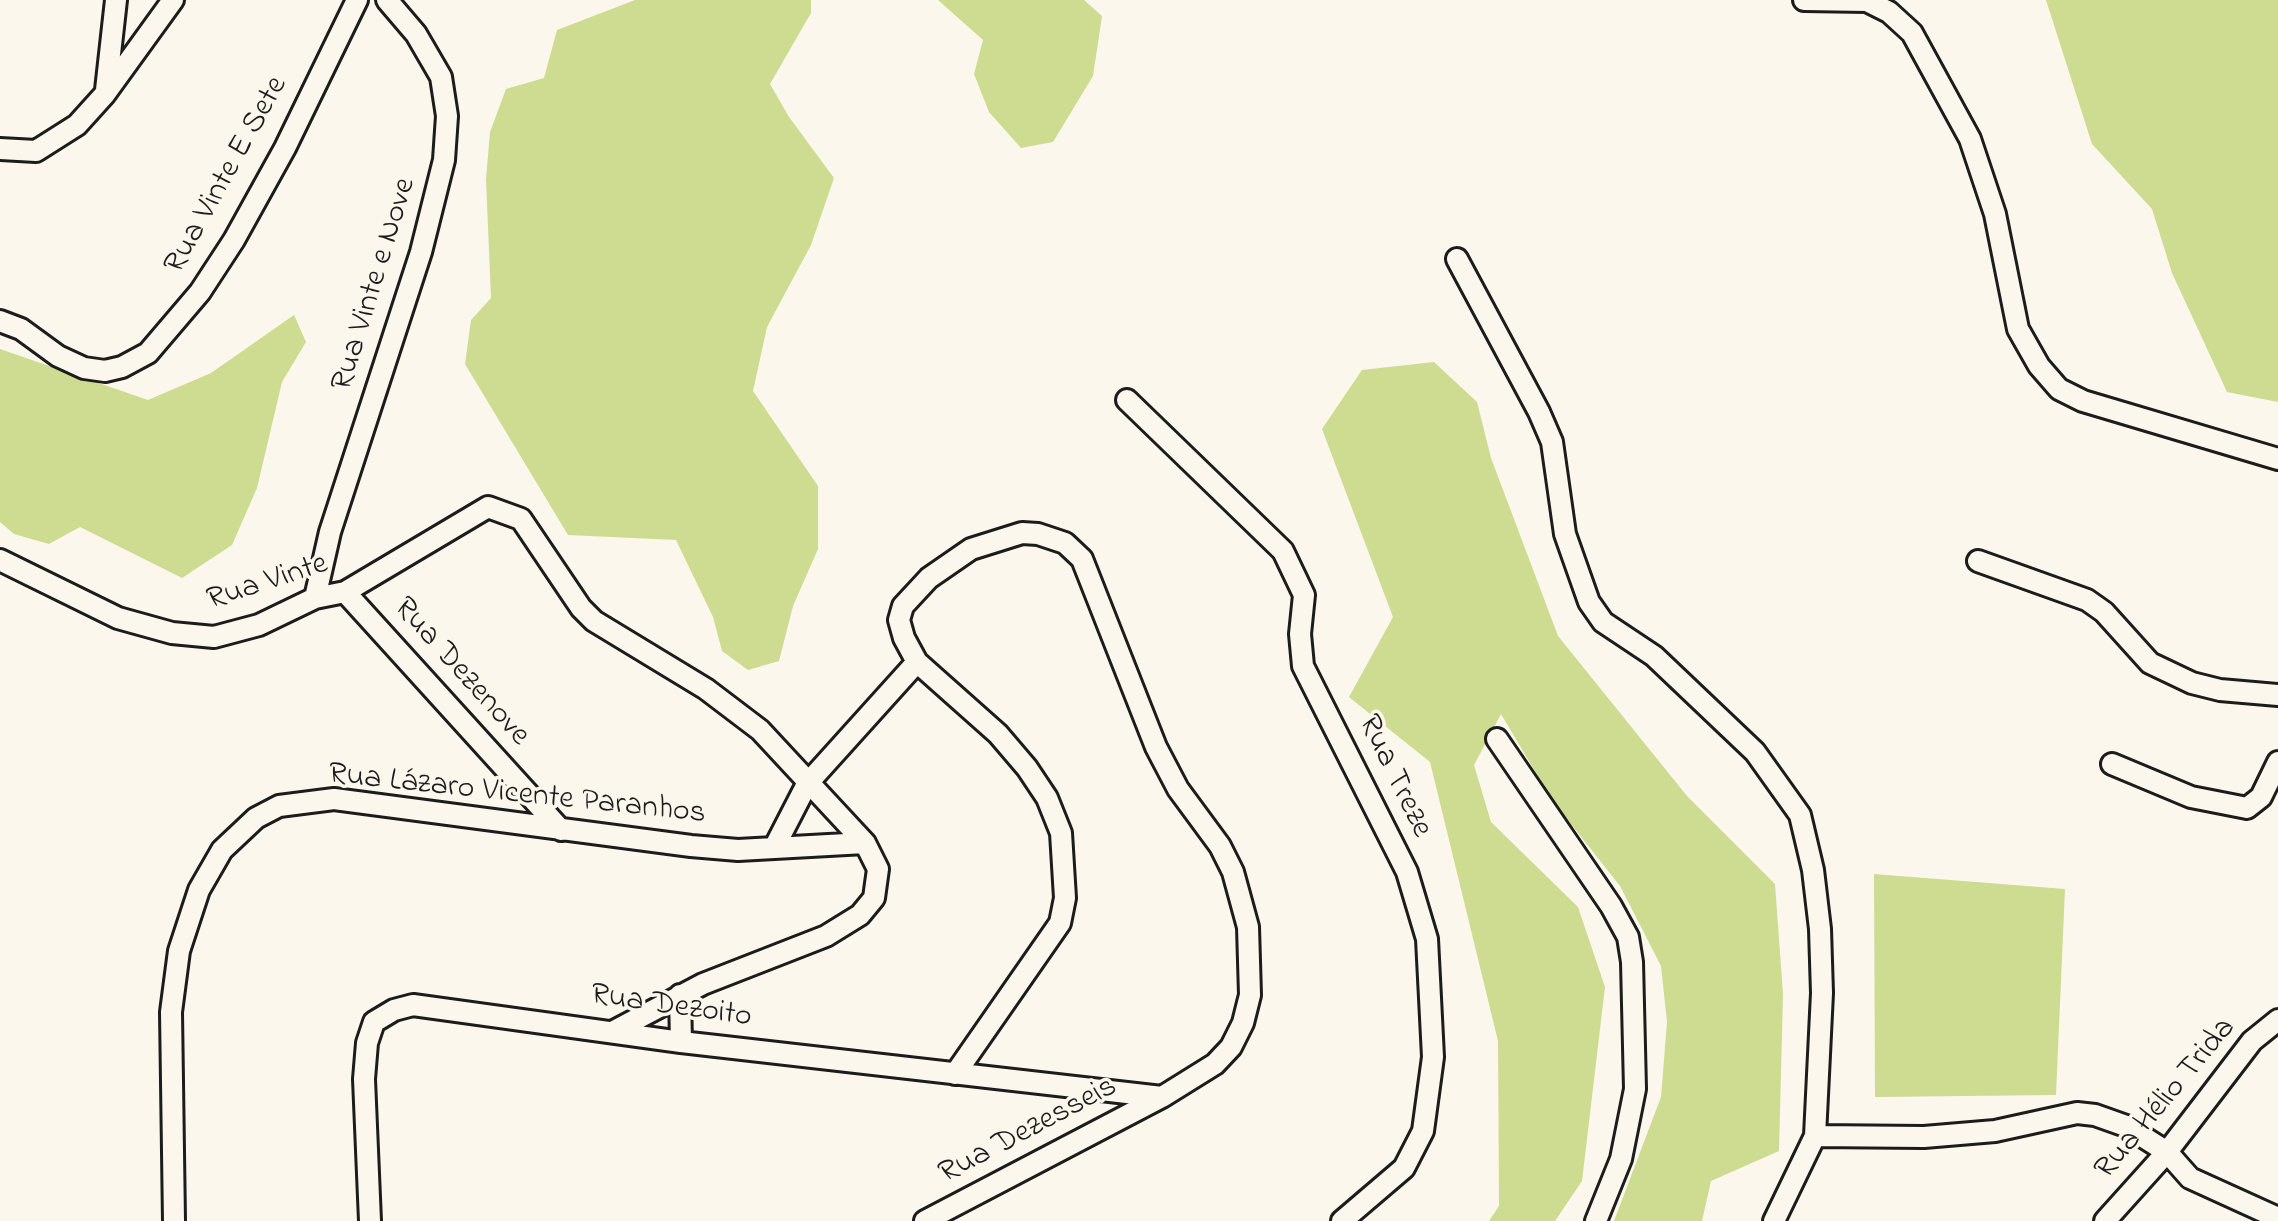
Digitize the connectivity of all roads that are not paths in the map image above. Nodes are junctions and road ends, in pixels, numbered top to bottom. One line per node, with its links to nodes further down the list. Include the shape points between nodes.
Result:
1 (116, 0): 6 (street)
2 (173, 0): 6 (street)
3 (357, 0): 9 (street, Rua Vinte E Sete, via 234,240 200,292 148,353 105,371 84,368)
4 (387, 0): 15 (street, Rua Vinte e Nove, via 416,34 441,77 447,116 444,160 421,252 330,532)
5 (1804, 0): 11 (street, via 1867,1 1912,33 1970,139 1995,214 2018,329 2059,389 2083,401)
6 (105, 94): 7 (street, via 77,125 48,145 20,152)
7 (0, 149)
8 (1457, 259): 31 (street, via 1552,442 1565,534 1589,602 1603,622 1654,656 1755,752 1800,815 1820,929)
9 (0, 321)
10 (1127, 400): 37 (street, Rua Treze, via 1283,551 1304,595 1303,666 1407,872 1427,939 1433,1057 1423,1131 1404,1168)
11 (2278, 459)
12 (0, 560): 15 (street, Rua Vinte, via 118,618 172,633 214,637 259,625)
13 (1978, 561): 17 (street, via 2087,600 2150,663 2192,683)
14 (345, 592): 15 (street, Rua Vinte); 21 (street, Rua Vinte, via 488,507 508,511 521,519 594,621 729,704 760,730); 22 (street, Rua Dezenove)
15 (315, 598)
16 (917, 662): 21 (street); 29 (street, via 998,734 1047,798 1061,833 1065,898 1052,937); 30 (street, Rua Dezesseis, via 899,620 903,606 929,578 971,549 1022,533 1038,534 1065,543 1082,559 1156,747 1178,789 1220,846 1248,927 1250,995 1231,1047 1215,1064)
17 (2278, 695)
18 (1497, 739): 38 (street, via 1628,937 1635,1089 1621,1159)
19 (2278, 762): 20 (street, via 2261,797 2247,808 2191,797)
20 (2112, 764)
21 (807, 784): 23 (street, Rua Vinte); 24 (street)
22 (561, 830): 24 (street, Rua Lázaro Vicente Paranhos, via 723,849); 34 (street, Rua Lázaro Vicente Paranhos, via 334,799 279,806 256,818 222,850 199,890 179,951 171,1012)
23 (865, 843): 24 (street, Rua Lázaro Vicente Paranhos); 25 (street, via 878,869 878,882 874,898 860,915 826,936)
24 (774, 848)
25 (680, 995): 27 (street); 28 (street)
26 (2278, 1020): 32 (street, Rua Hélio Trida, via 2252,1041)
27 (614, 1031): 28 (street, Rua Dezoito); 35 (street, Rua Dezoito, via 427,1004 394,1010 374,1022 364,1079)
28 (681, 1042): 29 (street, Rua Dezoito)
29 (955, 1074): 30 (street, Rua Dezoito)
30 (1162, 1097): 36 (street, Rua Dezesseis)
31 (1815, 1136): 32 (street, via 1924,1137 1995,1131 2077,1113 2116,1122); 39 (street)
32 (2167, 1152): 33 (street, via 2190,1178); 40 (street, Rua Hélio Trida)
33 (2278, 1218)
34 (174, 1221)
35 (370, 1221)
36 (925, 1221)
37 (1342, 1221)
38 (1596, 1221)
39 (1774, 1221)
40 (2105, 1221)

